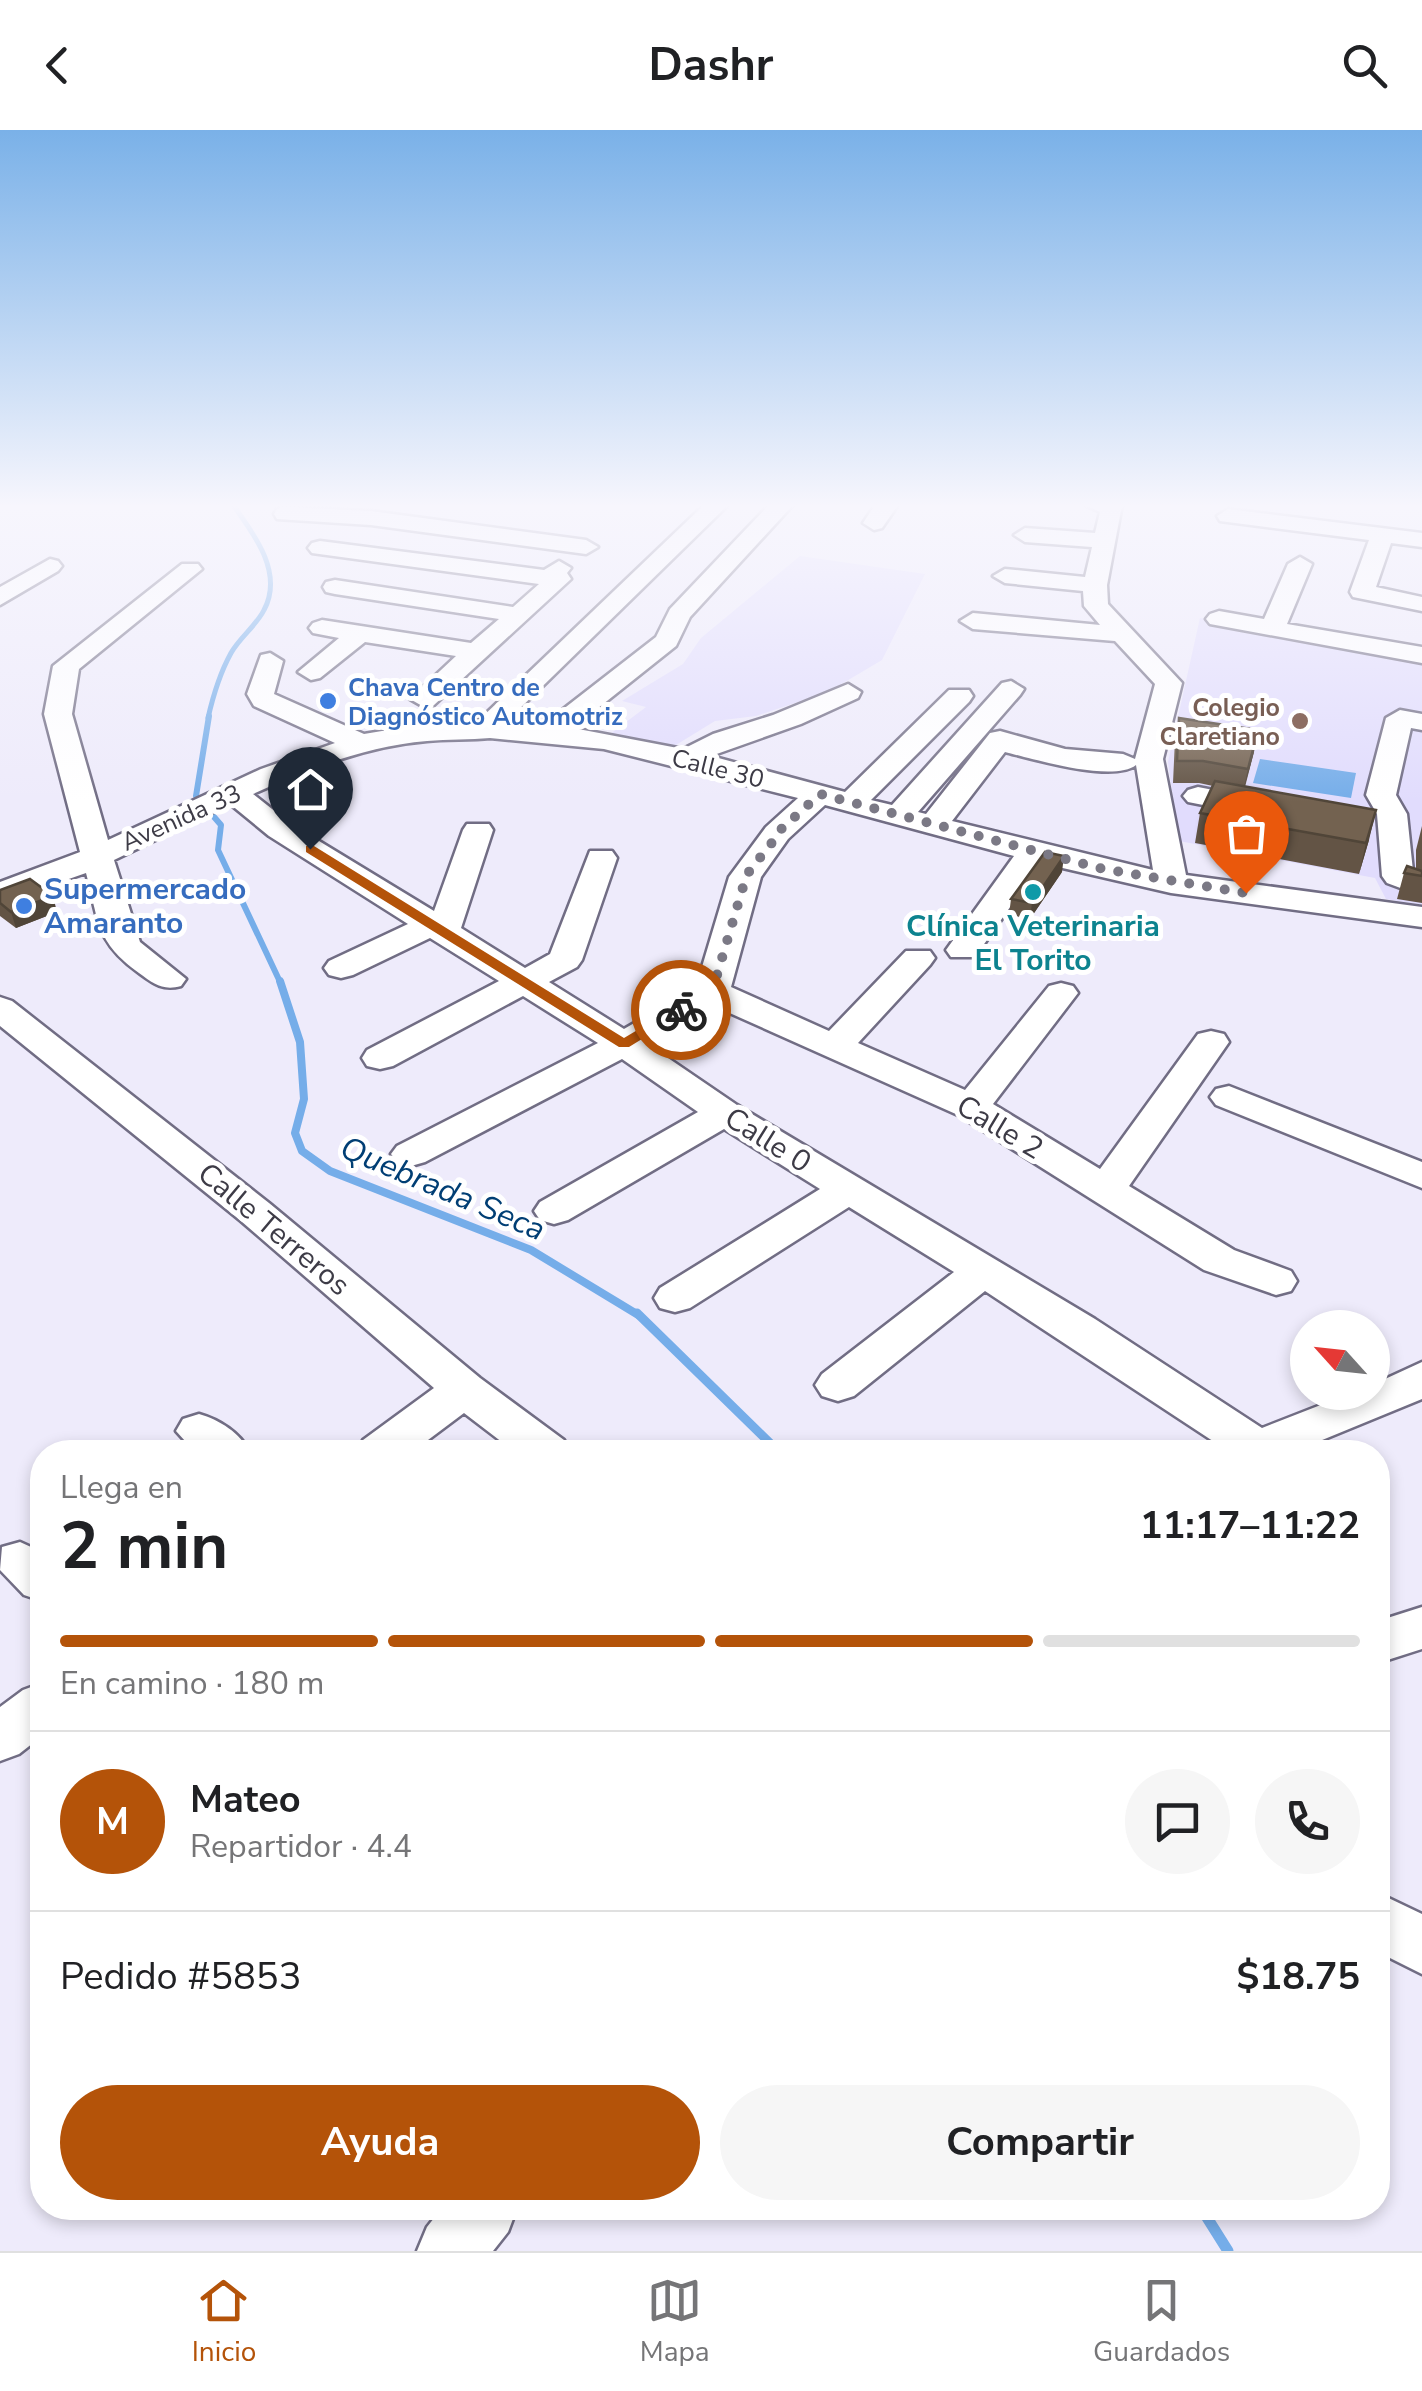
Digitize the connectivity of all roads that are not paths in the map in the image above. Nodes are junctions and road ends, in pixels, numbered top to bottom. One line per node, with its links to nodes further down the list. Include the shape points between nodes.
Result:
1 (145, 604): 38 (street, via 66,666 58,714)
2 (443, 604): 8 (street)
3 (532, 604): 8 (street)
4 (614, 604): 21 (street)
5 (688, 604): 23 (street, via 668,641)
6 (1096, 604): 14 (street)
7 (1283, 604): 12 (street)
8 (519, 616): 15 (street)
9 (1220, 619): 12 (street)
10 (973, 622): 14 (street)
11 (322, 628): 13 (street)
12 (1272, 628): 16 (street)
13 (360, 634): 15 (street); 18 (street)
14 (1119, 634): 40 (street, via 1169,683 1149,759)
15 (478, 652): 21 (street, via 432,693)
16 (1422, 656)
17 (270, 661): 25 (street, via 264,700)
18 (311, 672)
19 (848, 692): 26 (street, via 705,746)
20 (959, 696): 29 (street)
21 (499, 715): 23 (street, Calle 30); 25 (street, Calle 30)
22 (1422, 722): 36 (street, via 1400,718 1381,795)
23 (550, 733): 26 (street, Calle 30)
24 (998, 742): 27 (street); 32 (street, via 1021,695); 33 (street)
25 (362, 744): 30 (street, Avenida 33)
26 (687, 759): 29 (street, Calle 30)
27 (1123, 763)
28 (1198, 796): 31 (street)
29 (837, 799): 32 (street, Calle 30); 50 (street, via 755,860)
30 (212, 801): 38 (street, Avenida 33); 44 (street, Calle 0, via 280,830)
31 (1288, 812)
32 (899, 816): 33 (street, Calle 30)
33 (933, 825): 37 (street, Calle 30)
34 (1359, 825): 36 (street)
35 (478, 830): 44 (street)
36 (1395, 832): 41 (street, via 1398,876)
37 (1034, 852): 40 (street, Calle 30); 45 (street)
38 (96, 854): 42 (street, Avenida 33); 48 (street, via 126,947)
39 (601, 858): 49 (street, via 566,960)
40 (1171, 883): 43 (street, Calle 30)
41 (1422, 886)
42 (3, 892)
43 (1422, 918)
44 (437, 929): 47 (street); 49 (street, Calle 0)
45 (963, 950)
46 (918, 958): 55 (street)
47 (341, 968)
48 (169, 979)
49 (524, 983): 54 (street, Calle 0); 56 (street)
50 (712, 992): 54 (street); 55 (street, Calle 2)
51 (1061, 993): 58 (street)
52 (0, 1008): 69 (street, Calle Terreros)
53 (1211, 1042): 63 (street)
54 (624, 1044): 59 (street, Calle 0); 60 (street)
55 (836, 1044): 58 (street, Calle 2)
56 (380, 1058)
57 (1230, 1097): 61 (street)
58 (971, 1107): 63 (street, Calle 2)
59 (724, 1113): 62 (street, Calle 0); 64 (street)
60 (411, 1154)
61 (1422, 1176)
62 (848, 1189): 65 (street, Calle 0); 67 (street)
63 (1105, 1191): 66 (street, Calle 2, via 1219,1260)
64 (554, 1211)
65 (983, 1272): 68 (street); 73 (street, Calle 0)
66 (1276, 1281)
67 (675, 1298)
68 (838, 1384)
69 (464, 1389): 71 (street); 72 (street, Calle Terreros)
70 (1412, 1396): 74 (street)
71 (396, 1440)
72 (531, 1440)
73 (1237, 1440)
74 (1282, 1440)
75 (1422, 1628): 76 (street)
76 (1390, 1638)
77 (30, 1715): 78 (street)
78 (0, 1738)
79 (1390, 1928): 80 (street)
80 (1422, 1946)
81 (475, 2220): 82 (street)
82 (450, 2251)

